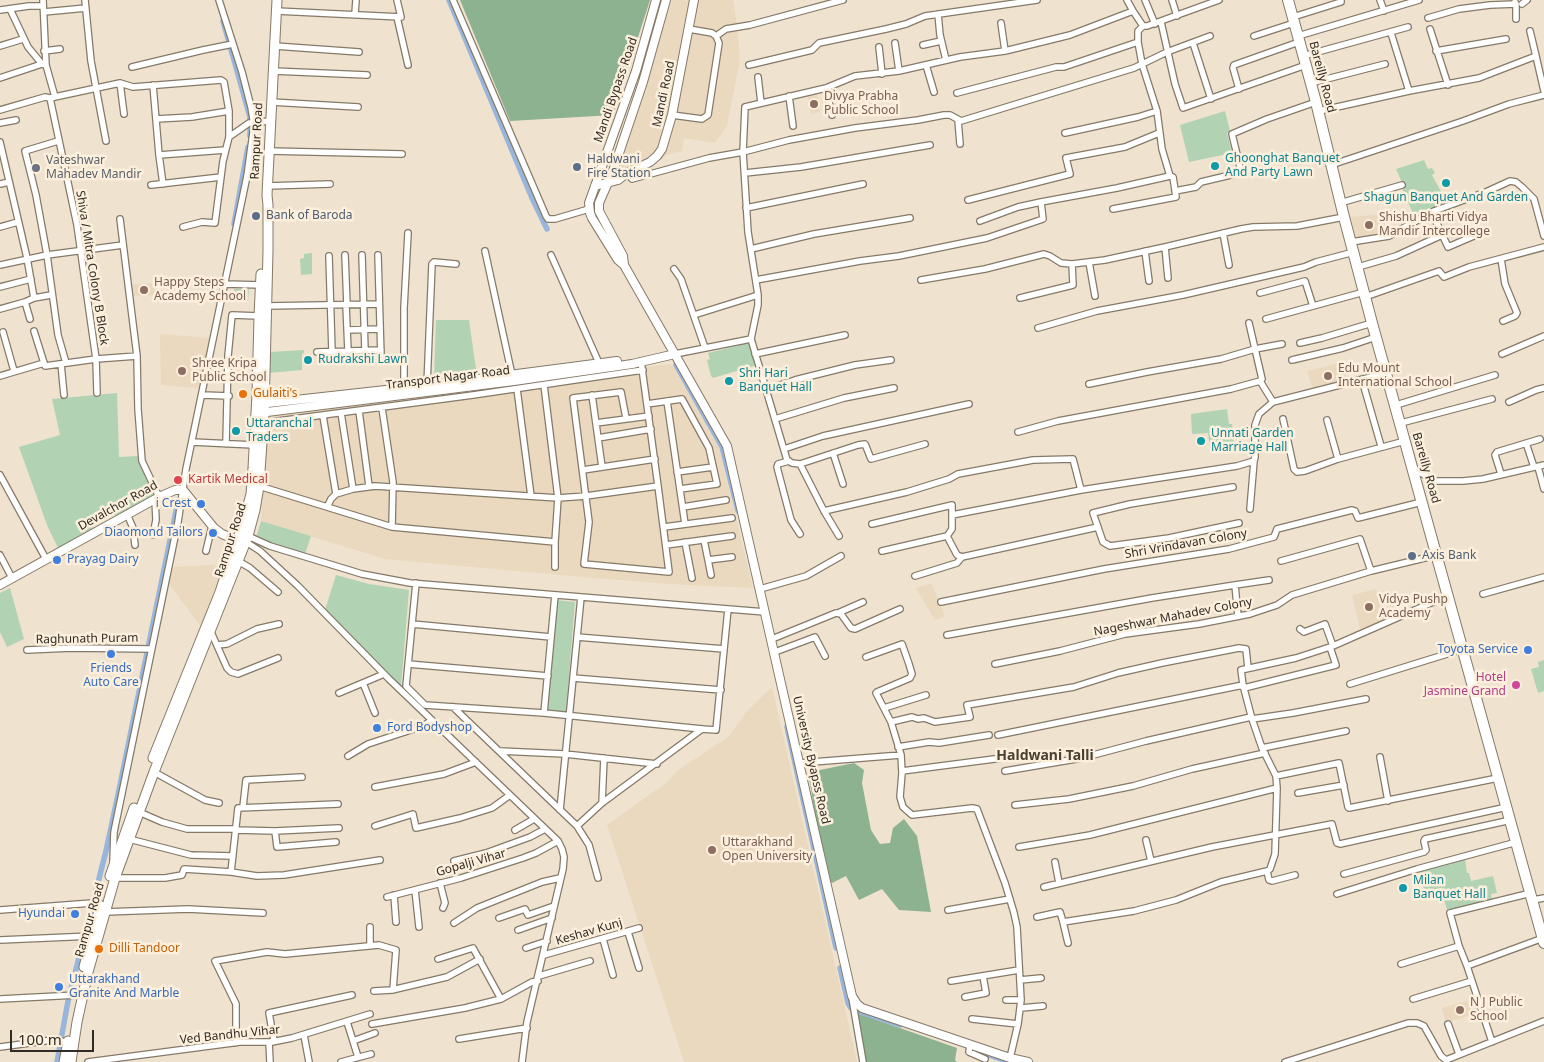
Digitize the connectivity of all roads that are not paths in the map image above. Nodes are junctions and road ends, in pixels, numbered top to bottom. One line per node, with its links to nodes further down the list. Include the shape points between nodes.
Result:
1 (85, 0): 25 (street)
2 (219, 0): 56 (street)
3 (277, 0): 30 (main road, Rampur Road)
4 (356, 0): 31 (street)
5 (397, 0): 34 (street, via 401,17)
6 (453, 0): 150 (street, via 546,216 556,219)
7 (656, 0): 130 (main road, Mandi Bypass Road, via 636,71)
8 (666, 0): 129 (main road, Mandi Bypass Road)
9 (694, 0): 42 (main road, Mandi Road)
10 (842, 0): 46 (street, via 726,29)
11 (1037, 0): 32 (street)
12 (1127, 0): 28 (street)
13 (1145, 0): 39 (street)
14 (1172, 0): 33 (street)
15 (1197, 0): 24 (street)
16 (1219, 0): 24 (street)
17 (1288, 0): 37 (highway, Bareilly Road)
18 (1341, 0): 37 (street)
19 (1380, 0): 29 (street)
20 (1419, 0): 29 (street)
21 (1527, 0): 22 (street)
22 (1517, 3): 35 (street, via 1459,9); 36 (street)
23 (43, 6): 25 (street); 26 (street); 62 (street)
24 (1199, 7): 33 (street)
25 (86, 8): 87 (street)
26 (10, 9): 27 (street); 49 (street)
27 (0, 10)
28 (1133, 11): 40 (street); 63 (street, via 1070,35)
29 (1384, 11): 50 (street)
30 (276, 12): 31 (street); 59 (main road, Rampur Road)
31 (355, 14): 34 (street)
32 (938, 14): 52 (street); 74 (street, via 819,43 812,50)
33 (1177, 16): 39 (street)
34 (398, 17): 73 (street)
35 (1428, 18)
36 (1516, 19)
37 (1293, 20): 48 (street); 50 (highway, Bareilly Road)
38 (1001, 23): 63 (street)
39 (1158, 23): 40 (street); 65 (street)
40 (1143, 26): 53 (street, via 1138,31)
41 (1408, 27): 45 (street)
42 (689, 29): 46 (street); 106 (main road, Mandi Road)
43 (1430, 29): 66 (street)
44 (1530, 31): 67 (street)
45 (1391, 33): 69 (street); 90 (street)
46 (716, 36): 106 (street, via 718,43 708,115 702,120)
47 (1210, 36): 54 (street)
48 (1254, 36)
49 (24, 39): 58 (street); 70 (street)
50 (1298, 39): 69 (highway, Bareilly Road); 89 (street, via 1234,65)
51 (1506, 39): 66 (street)
52 (941, 41): 57 (street); 68 (street)
53 (1138, 42): 71 (street); 93 (street, via 1064,67 1056,66)
54 (1193, 43): 65 (street); 97 (street)
55 (895, 44): 78 (street)
56 (231, 45): 76 (street); 112 (street)
57 (923, 45)
58 (0, 46)
59 (275, 46): 64 (street); 77 (main road, Rampur Road)
60 (879, 47): 79 (street)
61 (60, 49): 62 (street)
62 (44, 51): 70 (street)
63 (1005, 51): 68 (street)
64 (359, 52)
65 (1167, 52): 71 (street); 97 (street, via 1183,108)
66 (1436, 52): 86 (street)
67 (1536, 56): 86 (street, via 1479,78); 91 (street)
68 (946, 60): 75 (street)
69 (1305, 61): 84 (highway, Bareilly Road); 89 (street)
70 (44, 64): 82 (street); 96 (street, Shiva / Mitra Colony B Block)
71 (1142, 64): 103 (street); 110 (street)
72 (1385, 64): 84 (street)
73 (408, 65)
74 (749, 65)
75 (926, 65): 78 (street); 92 (street)
76 (132, 67)
77 (273, 71): 80 (street); 98 (main road, Rampur Road)
78 (899, 71): 79 (street)
79 (882, 74): 88 (street, via 856,76)
80 (367, 75)
81 (758, 77): 99 (street)
82 (0, 78)
83 (120, 83): 85 (street, via 133,87); 87 (street); 105 (street)
84 (1311, 83): 101 (highway, Bareilly Road)
85 (153, 85): 104 (street, via 221,80 226,86); 108 (street)
86 (1448, 85): 90 (street)
87 (95, 88): 96 (street); 119 (street)
88 (826, 88): 95 (street); 107 (street)
89 (1239, 89): 97 (street)
90 (1409, 90): 101 (street)
91 (1544, 91)
92 (934, 92)
93 (958, 92)
94 (1544, 95): 128 (street, via 1509,104)
95 (789, 96): 99 (street); 114 (street)
96 (52, 97): 102 (street); 118 (street, Shiva / Mitra Colony B Block)
97 (1211, 99)
98 (271, 102): 100 (street); 111 (main road, Rampur Road)
99 (761, 103): 125 (street, via 745,107)
100 (358, 107)
101 (1317, 107): 128 (highway, Bareilly Road); 145 (street, via 1267,119 1232,134 1239,173)
102 (0, 110)
103 (1157, 110): 115 (street); 116 (street)
104 (229, 111): 108 (street); 117 (street)
105 (124, 114)
106 (672, 115): 132 (main road, Mandi Road, via 667,137 657,156)
107 (832, 116)
108 (156, 119): 127 (street)
109 (16, 120): 113 (street)
110 (958, 120): 121 (street); 125 (street, via 944,114 789,140)
111 (270, 121): 112 (street); 124 (main road, Rampur Road)
112 (252, 122): 117 (street); 195 (street, via 247,176)
113 (0, 123)
114 (793, 126)
115 (1064, 133)
116 (1159, 133): 133 (street); 146 (street, via 1124,147 1066,158 1070,174)
117 (229, 138): 123 (street)
118 (58, 141): 170 (street, Shiva / Mitra Colony B Block); 174 (street, via 25,151)
119 (106, 141)
120 (0, 142): 135 (street)
121 (960, 144)
122 (930, 145): 131 (street, via 801,167)
123 (225, 150): 127 (street); 134 (street)
124 (268, 152): 126 (street); 144 (main road, Rampur Road)
125 (743, 152): 131 (street); 132 (street, via 632,179)
126 (402, 154)
127 (159, 155): 138 (street)
128 (1331, 166): 148 (highway, Bareilly Road)
129 (613, 171): 130 (main road); 132 (main road); 136 (main road, Mandi Bypass Road)
130 (600, 172): 143 (main road, Mandi Bypass Road)
131 (745, 172): 149 (street)
132 (627, 173): 136 (main road, Mandi Road)
133 (1170, 176): 145 (street, via 1173,176); 147 (street)
134 (221, 177): 138 (street); 159 (street, via 215,223 202,222)
135 (9, 182): 137 (street); 157 (street)
136 (608, 183): 143 (main road, Mandi Road); 186 (main road, Mandi Bypass Road, via 599,211 623,256)
137 (0, 184)
138 (163, 184): 141 (street)
139 (330, 184): 144 (street)
140 (863, 184): 149 (street)
141 (151, 185)
142 (1402, 185): 148 (street)
143 (595, 186): 150 (main road, Mandi Bypass Road)
144 (267, 190): 196 (main road); 210 (main road, Rampur Road)
145 (1175, 191): 151 (street, via 1175,198)
146 (968, 200)
147 (1041, 202): 156 (street); 192 (street, via 1043,219 987,238)
148 (1340, 203): 154 (highway, Bareilly Road)
149 (746, 208): 168 (street)
150 (589, 209): 186 (main road, Mandi Bypass Road)
151 (1113, 209)
152 (1432, 213): 162 (street); 164 (street, via 1514,181 1534,199); 165 (street, via 1389,236)
153 (910, 218): 168 (street)
154 (1344, 218): 161 (street); 165 (highway, Bareilly Road)
155 (120, 219): 166 (street)
156 (980, 221)
157 (18, 222): 158 (street); 180 (street)
158 (0, 227)
159 (183, 227)
160 (408, 233): 267 (street)
161 (1223, 233): 169 (street); 187 (street)
162 (1442, 235): 163 (street, via 1448,246); 188 (street, via 1396,256)
163 (1476, 235)
164 (1544, 236)
165 (1351, 242): 173 (highway, Bareilly Road)
166 (123, 245): 170 (street); 242 (street)
167 (1544, 247): 181 (street)
168 (751, 248): 192 (street)
169 (1165, 248): 172 (street); 190 (street)
170 (81, 250): 174 (street); 244 (street, Shiva / Mitra Colony B Block)
171 (485, 251): 254 (street)
172 (1145, 252): 182 (street); 194 (street)
173 (1354, 252): 188 (highway, Bareilly Road); 221 (street, via 1183,295 1097,310)
174 (47, 255): 180 (street); 200 (street)
175 (345, 255): 209 (street)
176 (362, 255): 206 (street)
177 (378, 255): 207 (street)
178 (550, 255): 250 (street)
179 (328, 256): 208 (street)
180 (27, 258): 185 (street); 191 (street)
181 (1501, 259): 199 (street, via 1444,277 1439,271); 217 (street, via 1517,313)
182 (1089, 262): 184 (street); 202 (street)
183 (456, 264): 260 (street, via 432,264)
184 (1072, 264): 193 (street, via 1061,263 1044,254 985,270); 204 (street, via 1073,285)
185 (0, 265)
186 (624, 265): 239 (main road, Mandi Bypass Road)
187 (1229, 265)
188 (1358, 267): 199 (highway, Bareilly Road)
189 (674, 268): 213 (street)
190 (1168, 278)
191 (31, 279): 197 (street); 203 (street)
192 (756, 280): 201 (street)
193 (921, 280)
194 (1150, 281)
195 (225, 284): 196 (street); 269 (street)
196 (261, 285): 214 (main road)
197 (0, 287)
198 (1260, 293): 211 (street, via 1305,281)
199 (1365, 294): 211 (street); 219 (highway, Bareilly Road)
200 (51, 295): 203 (street); 249 (street)
201 (758, 295): 213 (street); 229 (street)
202 (1095, 296)
203 (34, 298): 205 (street)
204 (1020, 298)
205 (25, 302): 212 (street); 215 (street)
206 (363, 304): 207 (street); 209 (street); 222 (street)
207 (380, 304): 220 (street)
208 (330, 305): 209 (street); 210 (street); 238 (street)
209 (347, 305): 223 (street)
210 (266, 306): 281 (main road, Rampur Road)
211 (1313, 306): 216 (street)
212 (0, 309)
213 (694, 315): 232 (street)
214 (258, 316): 272 (street, via 232,315); 281 (main road)
215 (30, 319)
216 (1266, 319)
217 (1503, 321)
218 (1249, 323): 235 (street)
219 (1372, 323): 228 (highway, Bareilly Road); 230 (street)
220 (380, 328): 222 (street); 234 (street)
221 (1038, 328)
222 (364, 329): 223 (street); 233 (street)
223 (347, 330): 236 (street)
224 (34, 331): 248 (street)
225 (4, 332): 252 (street)
226 (846, 335): 240 (street)
227 (1544, 336): 241 (street)
228 (1376, 337): 246 (street); 253 (highway, Bareilly Road)
229 (750, 339): 232 (street); 240 (street)
230 (1300, 343)
231 (1282, 344): 235 (street)
232 (705, 348): 239 (street)
233 (365, 350): 234 (street); 236 (street)
234 (381, 350): 243 (street)
235 (1255, 350): 258 (street); 259 (street)
236 (348, 351): 238 (street)
237 (317, 352): 238 (street)
238 (332, 352)
239 (675, 354): 247 (main road, Transport Nagar Road); 385 (main road, University Byapss Road, via 727,446)
240 (755, 354): 266 (street)
241 (1502, 354)
242 (137, 356): 244 (street); 334 (street, via 142,461)
243 (381, 358)
244 (96, 359): 249 (street); 268 (street, Shiva / Mitra Colony B Block)
245 (891, 360): 266 (street, via 855,365)
246 (1292, 360)
247 (642, 361): 250 (main road, Transport Nagar Road); 251 (street); 262 (main road, Transport Nagar Road, via 514,381)
248 (44, 363): 249 (street, via 45,366); 252 (street)
249 (63, 363): 271 (street)
250 (599, 363): 254 (main road, Transport Nagar Road)
251 (642, 370): 261 (street); 277 (street)
252 (14, 371): 256 (street)
253 (1387, 373): 257 (street); 279 (highway, Bareilly Road)
254 (512, 375): 262 (main road, Transport Nagar Road)
255 (1495, 375): 279 (street)
256 (0, 376)
257 (1362, 380): 275 (street); 303 (street)
258 (1260, 381): 275 (street); 294 (street, via 1058,421)
259 (1089, 384)
260 (427, 385): 262 (main road, Transport Nagar Road); 267 (main road, Transport Nagar Road)
261 (544, 385): 265 (street); 335 (street)
262 (447, 386): 267 (main road, Transport Nagar Road)
263 (894, 388): 287 (street, via 844,398)
264 (1544, 388): 276 (street)
265 (517, 389): 280 (street); 332 (street)
266 (766, 390): 287 (street)
267 (404, 391): 281 (main road, Transport Nagar Road)
268 (97, 393)
269 (203, 395): 272 (street); 298 (street)
270 (592, 395): 286 (street, via 621,392); 291 (street); 315 (street, via 572,398)
271 (64, 396)
272 (229, 396): 300 (street)
273 (1492, 399): 292 (street)
274 (667, 401): 277 (street); 312 (street, via 682,400 709,448); 316 (street)
275 (1273, 402): 309 (street, via 1259,414)
276 (1509, 402)
277 (647, 404): 285 (street)
278 (969, 404): 304 (street, via 824,436)
279 (1396, 405): 292 (highway, Bareilly Road)
280 (382, 408): 282 (street); 324 (street)
281 (260, 409): 290 (main road, Rampur Road); 302 (main road)
282 (358, 411): 283 (street); 321 (street)
283 (341, 413): 284 (street); 326 (street)
284 (323, 416): 290 (street); 331 (street)
285 (649, 416): 286 (street); 293 (street)
286 (626, 418): 291 (street)
287 (775, 419): 304 (street)
288 (1283, 419): 307 (street, via 1297,472)
289 (1327, 420): 307 (street)
290 (263, 423): 320 (main road, Rampur Road)
291 (596, 423): 295 (street)
292 (1401, 423): 297 (highway, Bareilly Road)
293 (651, 429): 295 (street); 306 (street)
294 (1018, 432)
295 (598, 438): 311 (street)
296 (1540, 439): 299 (street)
297 (1405, 441): 303 (street); 314 (highway, Bareilly Road)
298 (192, 442): 300 (street); 329 (street)
299 (1526, 443): 313 (street); 317 (street, via 1497,452 1495,455)
300 (226, 444): 302 (street)
301 (926, 444): 305 (street, via 871,459 865,444)
302 (254, 445): 320 (main road)
303 (1381, 446): 307 (street)
304 (784, 449): 308 (street)
305 (833, 453): 310 (street); 319 (street)
306 (655, 459): 311 (street); 322 (street)
307 (1338, 459)
308 (789, 461): 310 (street); 352 (street, via 777,466 791,520)
309 (1254, 461): 330 (street); 340 (street)
310 (800, 464): 341 (street)
311 (602, 467): 315 (street)
312 (714, 467): 316 (street); 327 (street, via 717,484)
313 (1539, 467): 317 (street); 328 (street)
314 (1413, 469): 317 (street, via 1436,481 1483,479); 337 (highway, Bareilly Road)
315 (583, 470): 333 (street)
316 (677, 472): 327 (street)
317 (1501, 474)
318 (0, 475): 323 (street)
319 (843, 484)
320 (255, 486): 338 (street); 357 (main road, via 245,517)
321 (369, 486): 324 (street); 326 (street)
322 (658, 486): 333 (street); 350 (street)
323 (3, 487): 370 (street)
324 (394, 487): 332 (street); 349 (street)
325 (1233, 487): 351 (street, via 1093,513)
326 (353, 489): 331 (street)
327 (680, 489): 339 (street)
328 (1544, 489)
329 (183, 490): 334 (main road, Devalchor Road); 348 (main road); 408 (street)
330 (1082, 490): 341 (street, via 1073,459 1033,460 958,474 907,492); 343 (street)
331 (336, 494): 338 (street)
332 (531, 496): 335 (street)
333 (586, 496): 335 (street); 362 (street, via 588,522 584,564 669,572)
334 (157, 498): 342 (main road, Devalchor Road); 353 (street)
335 (558, 498): 359 (street)
336 (726, 500): 339 (street)
337 (1422, 502): 366 (highway, Bareilly Road); 392 (street, Shri Vrindavan Colony, via 1358,518 1352,510 1277,528 1274,537 1229,549 1104,569)
338 (327, 507): 349 (street)
339 (683, 507): 346 (street)
340 (1250, 509)
341 (824, 511): 355 (street)
342 (127, 514): 361 (street); 370 (main road, Devalchor Road)
343 (952, 515): 347 (street, via 952,505); 356 (street, via 952,530)
344 (732, 518): 346 (street)
345 (1239, 523): 351 (street, via 1110,546 1103,542)
346 (685, 524): 350 (street)
347 (872, 524)
348 (212, 526): 357 (main road, via 222,534); 363 (street)
349 (392, 527): 359 (street)
350 (664, 527): 362 (street)
351 (1098, 527): 369 (street)
352 (800, 534)
353 (153, 535)
354 (732, 536): 358 (street)
355 (839, 536)
356 (947, 536): 364 (street); 369 (street, via 957,555)
357 (244, 540): 372 (main road, Rampur Road); 382 (street, via 362,574); 419 (street, via 298,586); 494 (main road, via 220,592)
358 (704, 540): 360 (street); 371 (street)
359 (555, 542): 374 (street)
360 (686, 542): 362 (street); 380 (street)
361 (135, 545)
362 (666, 545)
363 (206, 551)
364 (882, 551)
365 (0, 555): 379 (street)
366 (1437, 555): 375 (street, Nageshwar Mahadev Colony); 389 (highway, Bareilly Road)
367 (841, 556): 385 (street, via 806,576)
368 (732, 557): 371 (street)
369 (962, 557): 377 (street, via 957,563)
370 (46, 559): 379 (main road, Devalchor Road)
371 (708, 560): 376 (street)
372 (238, 561): 386 (street); 401 (main road, Rampur Road)
373 (1281, 561): 375 (street, via 1360,539)
374 (555, 568)
375 (1371, 571): 397 (street, Nageshwar Mahadev Colony, via 1292,595 1277,605)
376 (711, 574)
377 (915, 576)
378 (1544, 577): 387 (street)
379 (12, 578): 383 (main road, Devalchor Road)
380 (692, 578)
381 (1269, 580): 384 (street)
382 (416, 583): 388 (street); 399 (street)
383 (0, 585)
384 (1235, 586): 397 (street); 402 (street)
385 (760, 590): 395 (main road, University Byapss Road)
386 (278, 592)
387 (1483, 594)
388 (555, 595): 390 (street); 403 (street)
389 (1449, 596): 407 (street); 411 (highway, Bareilly Road)
390 (581, 597): 393 (street); 404 (street)
391 (863, 602): 396 (street)
392 (941, 602)
393 (728, 609): 395 (street); 409 (street)
394 (900, 609): 396 (street, via 855,628 851,628)
395 (763, 612): 405 (main road, University Byapss Road)
396 (838, 613): 405 (street)
397 (1238, 616): 417 (street, Nageshwar Mahadev Colony, via 1125,634)
398 (280, 624): 406 (street)
399 (412, 624): 403 (street); 416 (street)
400 (1300, 629): 407 (street, via 1304,632 1325,624)
401 (211, 632): 406 (street); 455 (main road, Rampur Road)
402 (947, 635)
403 (551, 637): 420 (street)
404 (577, 637): 409 (street); 421 (street)
405 (772, 639): 412 (main road, University Byapss Road)
406 (217, 645): 415 (street, via 227,668 238,674)
407 (1331, 646): 418 (street, via 1296,658); 424 (street, via 1336,665)
408 (149, 649): 410 (street, Raghunath Puram); 494 (street, via 114,832)
409 (724, 649): 425 (street)
410 (26, 650)
411 (1463, 650): 423 (street); 458 (highway, Bareilly Road)
412 (775, 652): 413 (street, via 815,637); 451 (main road, University Byapss Road)
413 (825, 656)
414 (866, 657): 430 (street, via 903,646 912,676 877,692)
415 (278, 658)
416 (408, 664): 420 (street); 429 (street, via 406,686 425,705)
417 (995, 664)
418 (1248, 668): 424 (street, via 1241,670); 436 (street, via 1246,649 1239,648 1118,673 1074,686 967,705 970,717 935,722 912,717)
419 (384, 674): 422 (street); 435 (street)
420 (548, 676): 432 (street)
421 (573, 678): 425 (street); 433 (street)
422 (363, 683): 426 (street); 431 (street)
423 (1350, 684)
424 (1243, 686): 434 (street); 440 (street)
425 (721, 690): 437 (street, via 716,730)
426 (339, 693)
427 (926, 695): 430 (street)
428 (1366, 699): 434 (street)
429 (453, 706): 432 (street); 443 (street)
430 (884, 708): 436 (street)
431 (375, 712)
432 (544, 714): 433 (street)
433 (569, 716): 437 (street); 444 (street)
434 (1251, 718): 442 (street); 454 (street, via 1082,758)
435 (432, 720): 446 (street, via 368,744); 450 (street)
436 (891, 722): 441 (street)
437 (702, 729): 452 (street)
438 (1346, 730): 442 (street)
439 (989, 735): 441 (street)
440 (998, 735)
441 (898, 747): 445 (street)
442 (1264, 750): 456 (street); 468 (street, via 1133,786 1069,799)
443 (500, 751): 444 (street); 471 (street)
444 (565, 754): 448 (street); 471 (street)
445 (901, 755): 451 (street); 453 (street)
446 (348, 756)
447 (1380, 757): 464 (street)
448 (604, 758): 452 (street); 466 (street)
449 (1002, 758): 453 (street)
450 (476, 762): 460 (street, via 444,774); 463 (street)
451 (800, 763): 557 (main road, University Byapss Road)
452 (657, 764): 466 (street)
453 (902, 771): 511 (street, via 901,803 912,815 977,809)
454 (1005, 771)
455 (154, 772): 465 (street, via 204,800); 472 (main road, Rampur Road)
456 (1276, 776): 459 (street, via 1338,763); 461 (street)
457 (302, 777): 469 (street, via 246,780)
458 (1498, 778): 464 (street); 470 (highway, Bareilly Road)
459 (1344, 785): 462 (street); 464 (street, via 1348,808)
460 (375, 787)
461 (1277, 788): 482 (street); 488 (street, via 1090,835)
462 (1298, 793)
463 (510, 795): 473 (street); 475 (street, via 492,808 460,818 416,828 413,814)
464 (1388, 801)
465 (219, 803)
466 (602, 803): 476 (street)
467 (338, 804): 469 (street)
468 (1015, 805)
469 (243, 807): 479 (street, via 237,809)
470 (1507, 807): 474 (highway, Bareilly Road); 482 (street, via 1340,844 1332,824)
471 (560, 810): 476 (street)
472 (139, 812): 479 (street, via 187,829); 483 (main road, Rampur Road)
473 (534, 818): 478 (street); 480 (street)
474 (1511, 820): 487 (highway, Bareilly Road); 497 (street, via 1425,839 1424,852)
475 (375, 826)
476 (577, 826): 501 (street, via 589,845)
477 (339, 828): 481 (street)
478 (545, 828): 485 (street); 491 (street, via 486,853)
479 (235, 829): 481 (street); 489 (street)
480 (515, 830)
481 (275, 831): 486 (street, via 277,847)
482 (1274, 834): 492 (street); 495 (street, via 1275,854)
483 (130, 839): 489 (street, via 192,855); 499 (main road, Rampur Road)
484 (1146, 840): 492 (street)
485 (558, 841): 500 (street, via 564,856); 502 (street, Gopalji Vihar, via 523,858)
486 (336, 842)
487 (1517, 842): 506 (street); 509 (highway, Bareilly Road)
488 (1019, 847)
489 (233, 856): 496 (street)
490 (380, 860): 496 (street, via 284,875 256,876)
491 (454, 861)
492 (1152, 861): 503 (street)
493 (1055, 862): 503 (street)
494 (113, 868): 512 (main road)
495 (1267, 871): 498 (street, via 1269,880); 522 (street, via 1134,911)
496 (231, 872): 499 (street, via 184,869 182,875 165,878)
497 (1344, 874)
498 (1295, 875)
499 (115, 878): 512 (main road, Rampur Road)
500 (560, 878): 513 (street); 523 (street, via 477,908)
501 (598, 878)
502 (440, 883): 505 (street, Gopalji Vihar); 514 (street, via 445,903)
503 (1059, 883): 504 (street)
504 (1044, 887)
505 (414, 890): 507 (street, Gopalji Vihar); 525 (street)
506 (1337, 894)
507 (394, 895): 508 (street, Gopalji Vihar); 521 (street)
508 (387, 897)
509 (1532, 897): 510 (street); 533 (highway, Bareilly Road); 536 (street, via 1451,912)
510 (1544, 898)
511 (1010, 899): 516 (street); 545 (street, via 1017,927)
512 (98, 906): 515 (street); 517 (street); 529 (main road); 590 (main road, Rampur Road)
513 (554, 906): 519 (street, via 528,915 525,909); 520 (street)
514 (443, 908)
515 (0, 910)
516 (948, 910)
517 (263, 913)
518 (1037, 917): 522 (street, via 1060,912)
519 (499, 918)
520 (552, 918): 527 (street); 532 (street)
521 (396, 922)
522 (1063, 922): 534 (street)
523 (454, 923)
524 (370, 927): 535 (street)
525 (420, 927)
526 (639, 928): 528 (street, Keshav Kunj)
527 (518, 930)
528 (628, 932): 530 (street, Keshav Kunj); 544 (street)
529 (87, 935): 531 (street); 556 (main road)
530 (603, 938): 538 (street, Keshav Kunj); 546 (street)
531 (0, 940)
532 (546, 940): 537 (street); 538 (street)
533 (1543, 940): 543 (street)
534 (1068, 943)
535 (370, 946): 553 (street, via 396,950); 581 (street, via 286,954 267,952 215,961 236,1004)
536 (1459, 946): 542 (street); 543 (street)
537 (526, 948)
538 (544, 955): 549 (street)
539 (438, 959): 540 (street, via 474,948)
540 (480, 959): 553 (street, via 447,977); 559 (street)
541 (590, 960): 549 (street)
542 (1400, 964)
543 (1467, 966): 552 (street)
544 (639, 968)
545 (1019, 970): 547 (street); 550 (street)
546 (613, 975)
547 (983, 976): 551 (street); 558 (street, via 986,993)
548 (1041, 978): 550 (street)
549 (538, 979): 559 (street); 573 (street)
550 (1020, 980): 562 (street)
551 (951, 981)
552 (1472, 981): 563 (street); 580 (street)
553 (393, 990): 554 (street)
554 (374, 991)
555 (352, 995): 579 (street, via 269,1013)
556 (71, 996): 560 (street); 577 (main road)
557 (852, 996): 583 (main road, via 862,1008); 596 (street)
558 (965, 997)
559 (501, 999): 570 (street)
560 (0, 1000)
561 (1006, 1000): 562 (street)
562 (1021, 1000): 565 (street)
563 (1412, 1000)
564 (1043, 1006): 565 (street)
565 (1021, 1008): 571 (street)
566 (370, 1014): 569 (street, Ved Bandhu Vihar)
567 (972, 1019): 571 (street)
568 (1544, 1021): 580 (street)
569 (347, 1022): 575 (street, Ved Bandhu Vihar); 578 (street)
570 (372, 1024)
571 (1018, 1024): 587 (street)
572 (1448, 1024): 585 (street)
573 (527, 1028): 576 (street); 595 (street)
574 (375, 1033): 578 (street)
575 (304, 1035): 579 (street, Ved Bandhu Vihar); 593 (street)
576 (459, 1039)
577 (63, 1041): 582 (street); 589 (main road)
578 (353, 1041): 586 (street)
579 (272, 1042): 581 (street, Ved Bandhu Vihar); 592 (street)
580 (1492, 1042): 585 (street)
581 (236, 1043): 591 (street, Ved Bandhu Vihar)
582 (0, 1047)
583 (970, 1047): 587 (main road); 588 (street, via 969,1052)
584 (371, 1054): 586 (street)
585 (1459, 1054): 598 (street, via 1446,1060 1424,1026 1408,1023)
586 (358, 1057): 594 (street)
587 (1010, 1058): 597 (main road)
588 (985, 1060)
589 (64, 1062)
590 (71, 1062)
591 (88, 1062)
592 (270, 1062)
593 (309, 1062)
594 (341, 1062)
595 (522, 1062)
596 (863, 1062)
597 (1028, 1062)
598 (1285, 1062)

